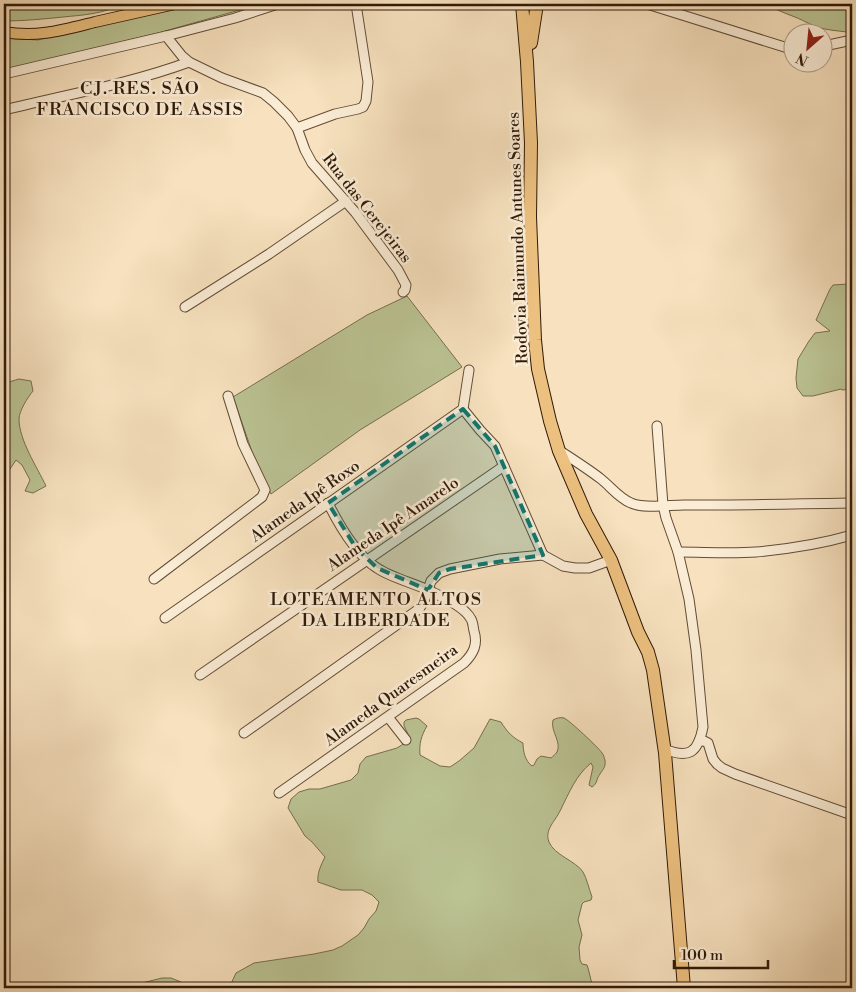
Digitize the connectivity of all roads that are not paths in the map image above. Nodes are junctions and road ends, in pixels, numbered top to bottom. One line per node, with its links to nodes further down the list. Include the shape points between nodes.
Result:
1 (175, 4): 7 (main road, via 37,34)
2 (278, 4): 8 (street)
3 (356, 4): 16 (street, via 368,82 366,101 358,110 335,114)
4 (522, 4): 13 (highway)
5 (537, 4): 13 (highway)
6 (647, 4): 11 (street)
7 (4, 32)
8 (166, 36): 12 (street, Rua das Cerejeiras); 14 (street)
9 (852, 40): 10 (street)
10 (834, 44)
11 (784, 47)
12 (189, 62): 15 (street); 16 (street, Rua das Cerejeiras, via 263,92)
13 (528, 62): 24 (highway, Rodovia Raimundo Antunes Soares, via 535,340 538,369)
14 (4, 74)
15 (4, 110)
16 (297, 128): 17 (street, Rua das Cerejeiras, via 312,163)
17 (346, 201): 18 (street, Rua das Cerejeiras, via 398,270 406,285); 19 (street)
18 (403, 292)
19 (185, 307)
20 (470, 370): 22 (street)
21 (228, 396): 34 (street, via 264,494)
22 (464, 409): 25 (street, via 495,446); 26 (street, Alameda Ipê Roxo)
23 (657, 426): 28 (street)
24 (559, 451): 28 (street, via 630,502); 33 (highway, Rodovia Raimundo Antunes Soares, via 586,514)
25 (504, 466): 31 (street); 32 (street, Alameda Ipê Amarelo)
26 (328, 503): 32 (street, Alameda Quaresmeira, via 338,524); 36 (street, Alameda Ipê Roxo)
27 (852, 503): 28 (street)
28 (663, 505): 30 (street)
29 (852, 536): 30 (street, via 756,552)
30 (678, 552): 41 (street, via 696,650 703,727)
31 (543, 555): 33 (street, via 563,566 575,568 589,568); 35 (street, via 450,569 439,573)
32 (367, 560): 35 (street, Alameda Quaresmeira, via 377,568); 37 (street, Alameda Ipê Amarelo)
33 (611, 560): 42 (highway, Rodovia Raimundo Antunes Soares, via 648,652)
34 (154, 579)
35 (428, 590): 38 (street, Alameda Quaresmeira, via 452,602 471,618 475,649 464,663); 39 (street, via 419,609)
36 (165, 618)
37 (200, 675)
38 (388, 717): 40 (street); 43 (street, Alameda Quaresmeira)
39 (244, 732)
40 (406, 740)
41 (700, 742): 42 (street, via 697,748 680,754); 44 (street, via 708,743 716,764 735,774)
42 (664, 749): 45 (highway, Rodovia Raimundo Antunes Soares)
43 (279, 793)
44 (852, 815)
45 (684, 988)

